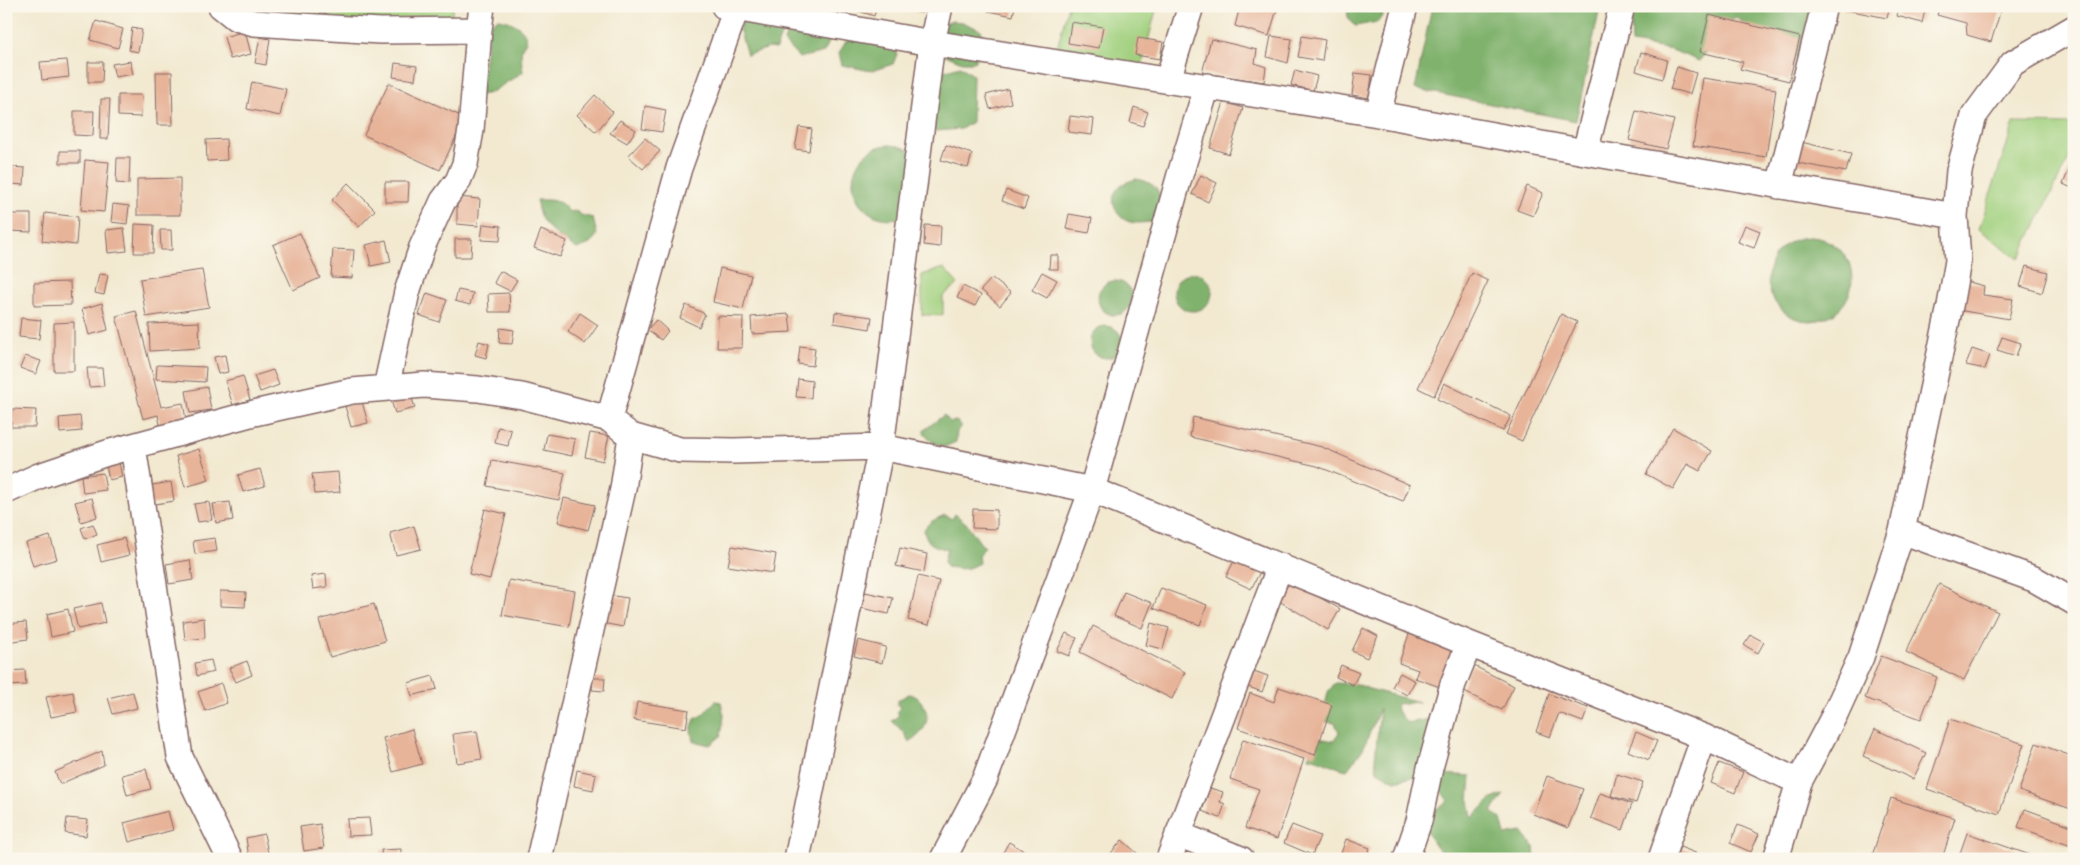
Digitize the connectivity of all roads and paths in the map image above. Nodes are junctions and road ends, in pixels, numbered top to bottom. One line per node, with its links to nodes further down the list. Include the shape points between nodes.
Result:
1 (221, 6): 8 (street, via 236,18 254,23 380,30)
2 (940, 6): 10 (street)
3 (1191, 6): 11 (street)
4 (1405, 6): 13 (street)
5 (1622, 6): 14 (street)
6 (1824, 6): 15 (street)
7 (732, 7): 10 (street); 18 (street, via 679,168)
8 (480, 18): 17 (street, via 465,164 458,181 443,201 422,247 407,292)
9 (2074, 28): 16 (street, via 2013,63 1974,116 1959,171)
10 (932, 43): 11 (street); 21 (street)
11 (1168, 79): 12 (street)
12 (1207, 86): 13 (street); 22 (street)
13 (1378, 114): 14 (street)
14 (1585, 152): 15 (street)
15 (1779, 186): 16 (street)
16 (1955, 216): 24 (street, via 1958,261)
17 (386, 388): 18 (street, via 424,385 478,389 522,396); 20 (street, via 352,391 254,413)
18 (608, 419): 19 (street)
19 (631, 436): 21 (street, via 680,450); 33 (street, via 623,489)
20 (133, 446): 23 (street, via 39,476); 32 (street, via 180,757)
21 (880, 447): 22 (street); 34 (street)
22 (1092, 490): 25 (street); 35 (street, via 985,778)
23 (6, 492)
24 (1902, 531): 26 (street, via 2034,579); 29 (street, via 1860,657 1835,714)
25 (1280, 566): 27 (street); 30 (street)
26 (2074, 602)
27 (1469, 644): 28 (street); 38 (street, via 1453,684 1419,821)
28 (1704, 737): 29 (street); 39 (street)
29 (1799, 782): 31 (street)
30 (1178, 834): 36 (street); 37 (street)
31 (1781, 857)
32 (230, 859)
33 (539, 859)
34 (797, 859)
35 (943, 859)
36 (1170, 859)
37 (1241, 859)
38 (1406, 859)
39 (1661, 859)

